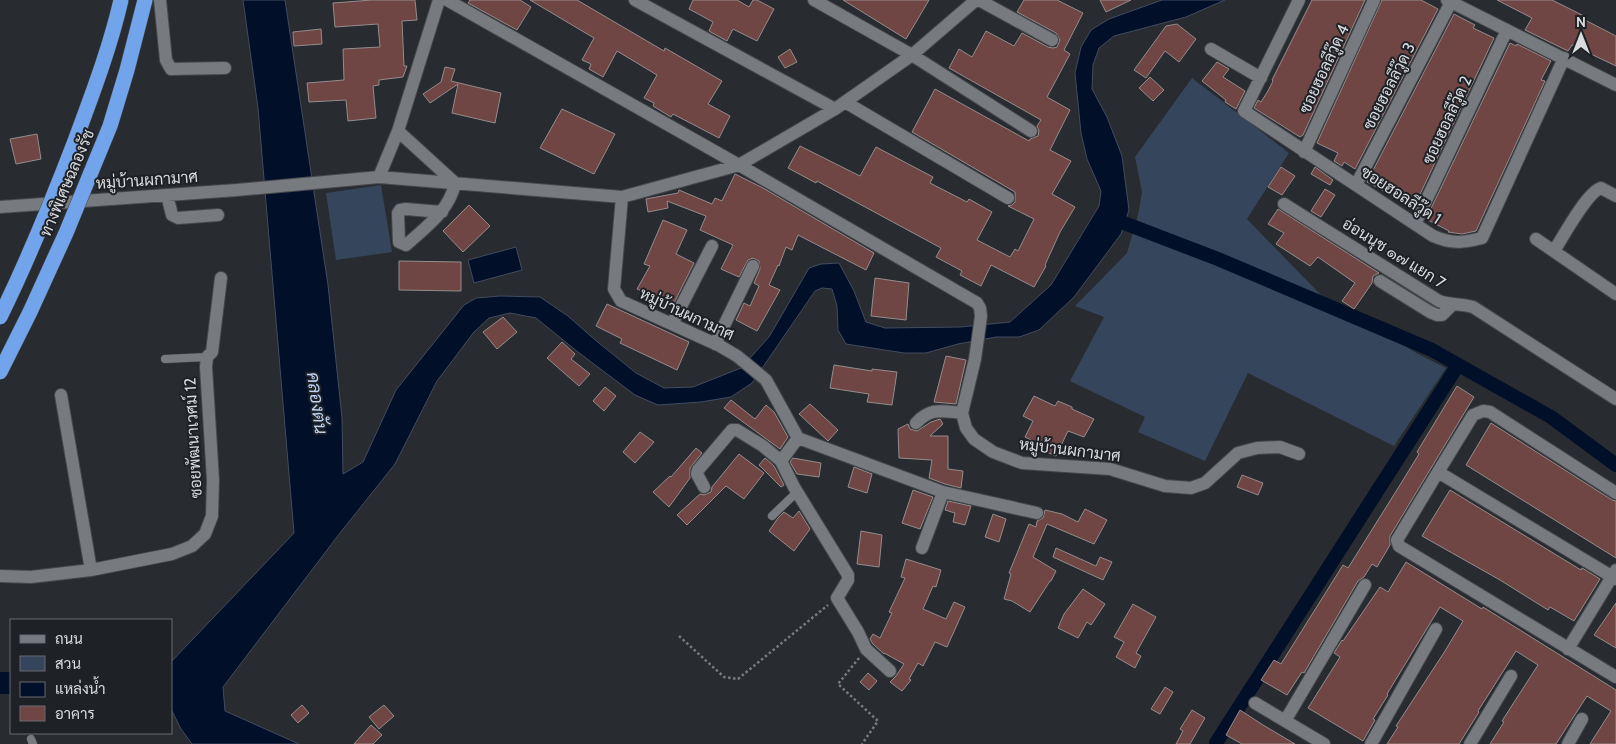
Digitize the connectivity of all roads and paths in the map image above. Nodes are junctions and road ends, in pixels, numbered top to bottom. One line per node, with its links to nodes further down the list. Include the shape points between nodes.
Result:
1 (121, 0): 45 (highway, ทางพิเศษฉลองรัช, bridge, via 83,120)
2 (145, 0): 50 (highway, ทางพิเศษฉลองรัช, bridge, via 110,126 66,232)
3 (160, 0): 17 (street, via 166,60 171,69)
4 (439, 0): 21 (street)
5 (447, 0): 24 (street)
6 (635, 0): 20 (street)
7 (814, 0): 15 (street)
8 (977, 0): 13 (street); 15 (street)
9 (1299, 0): 18 (street)
10 (1374, 0): 23 (street, ซอยฮอลลีวู๊ด 4)
11 (1449, 1): 12 (street); 27 (street, ซอยฮอลลีวู๊ด 3)
12 (1507, 30): 16 (street); 36 (street, ซอยฮอลลีวู๊ด 2)
13 (1052, 40)
14 (1211, 49): 18 (street)
15 (912, 55): 20 (street); 22 (street)
16 (1564, 58): 19 (street); 36 (street, ซอยฮอลลีวู๊ด 1, via 1482,238 1455,242 1433,236)
17 (225, 68)
18 (1261, 78): 23 (street, ซอยฮอลลีวู๊ด 1, via 1244,111)
19 (1616, 85)
20 (840, 106): 24 (street); 31 (street)
21 (398, 131): 25 (street); 26 (street)
22 (1031, 131)
23 (1304, 152): 27 (street, ซอยฮอลลีวู๊ด 1)
24 (739, 165): 30 (street); 53 (street, via 977,303 981,316)
25 (379, 177): 26 (street, หมู่บ้านผกามาศ); 28 (street, หมู่บ้านผกามาศ)
26 (456, 184): 30 (street); 34 (street)
27 (1356, 185): 36 (street, ซอยฮอลลีวู๊ด 1)
28 (167, 195): 33 (street, หมู่บ้านผกามาศ); 35 (street, via 172,215 178,218)
29 (1616, 196): 39 (street, via 1601,188 1595,189)
30 (622, 197): 46 (street, หมู่บ้านผกามาศ, via 615,292 621,301)
31 (1008, 198)
32 (1284, 204): 44 (street, อ่อนนุช ๑๗ แยก 7, via 1439,302)
33 (0, 207)
34 (442, 212)
35 (218, 215)
36 (1415, 224)
37 (1536, 239): 39 (street)
38 (712, 246): 46 (street)
39 (1554, 251): 43 (street)
40 (753, 266): 47 (street)
41 (221, 278): 48 (street, ซอยพัฒนาเวศม์ 12, via 212,352)
42 (1380, 281): 44 (street, via 1438,315)
43 (1616, 294)
44 (1453, 304): 52 (street, อ่อนนุช ๑๗ แยก 7, via 1473,307)
45 (0, 317)
46 (672, 324): 47 (street, หมู่บ้านผกามาศ)
47 (715, 344): 55 (street, หมู่บ้านผกามาศ, via 737,356 766,380)
48 (207, 358): 49 (lane); 66 (street, ซอยพัฒนาเวศม์ 12, via 213,480 212,516 205,534 192,546 172,554)
49 (164, 359)
50 (0, 372)
51 (61, 395): 66 (street)
52 (1616, 399)
53 (962, 413): 54 (street, via 933,411); 56 (street, หมู่บ้านผกามาศ, via 966,428 974,439 993,452 1022,463 1110,469 1165,486 1191,488 1205,483 1238,453 1257,448 1280,447)
54 (916, 422)
55 (798, 438): 57 (street); 61 (street)
56 (1299, 454)
57 (781, 461): 59 (street, via 763,446 732,430 698,470); 60 (street)
58 (1438, 472): 62 (street, via 1473,415 1483,411 1490,412); 67 (street); 74 (street, via 1398,537 1399,546)
59 (704, 487)
60 (797, 492): 64 (lane); 70 (street, via 848,575)
61 (943, 492): 63 (street); 65 (street)
62 (1616, 493)
63 (1037, 514)
64 (772, 516)
65 (922, 548)
66 (90, 570): 68 (street, ซอยพัฒนาเวศม์ 12, via 31,577)
67 (1615, 575): 74 (street)
68 (0, 576)
69 (1365, 585): 80 (street)
70 (837, 598): 72 (path, via 738,679 724,677); 73 (street)
71 (1436, 629): 83 (street)
72 (679, 636)
73 (866, 649): 75 (street); 81 (path, via 838,684 878,721)
74 (1568, 649): 77 (street)
75 (890, 671)
76 (1511, 676): 84 (street)
77 (1616, 677)
78 (1255, 704): 80 (street)
79 (1582, 719): 85 (street)
80 (1285, 722): 82 (street)
81 (862, 744)
82 (1324, 744)
83 (1371, 744)
84 (1470, 744)
85 (1568, 744)

